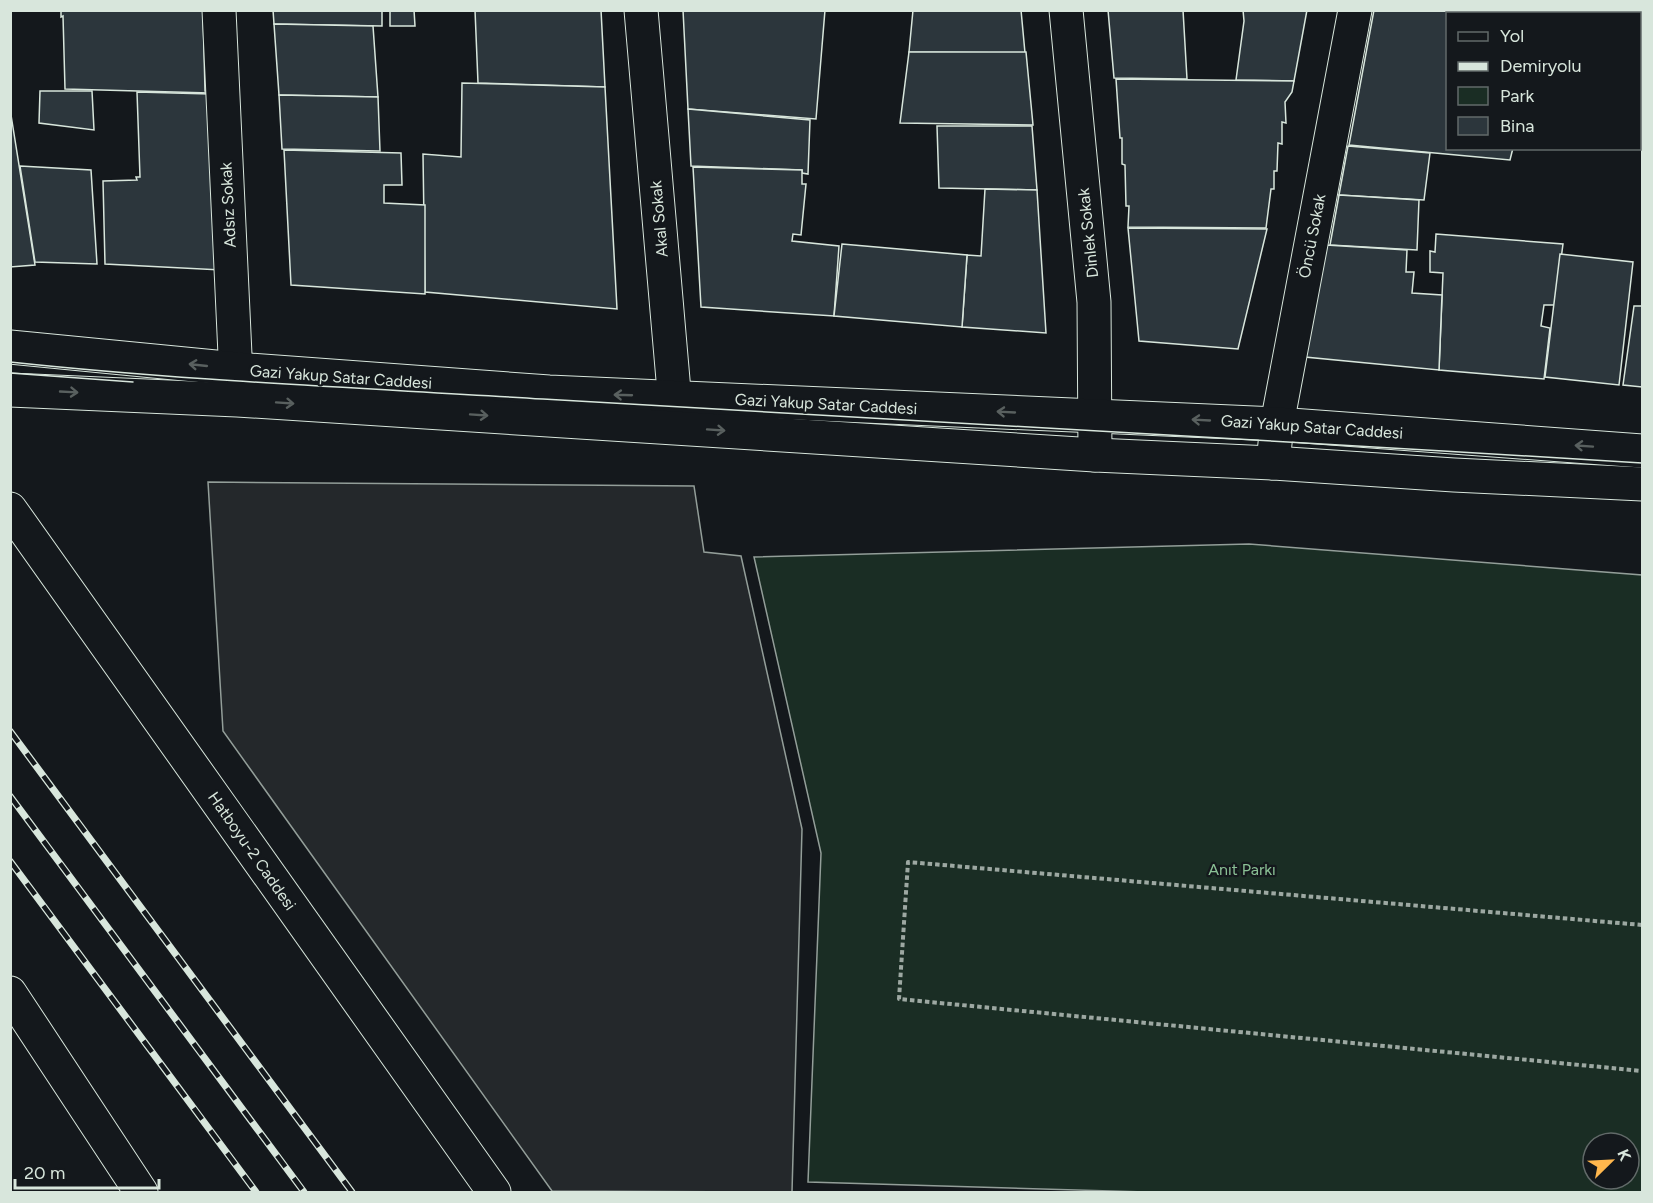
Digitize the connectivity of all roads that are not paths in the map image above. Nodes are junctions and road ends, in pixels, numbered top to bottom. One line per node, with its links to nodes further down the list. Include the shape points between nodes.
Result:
1 (219, 10): 6 (main road, Adsız Sokak)
2 (642, 10): 8 (main road, Akal Sokak)
3 (1066, 10): 9 (main road, Dinlek Sokak, via 1094,302)
4 (1355, 10): 10 (main road, Öncü Sokak)
5 (10, 347): 6 (main road, Gazi Yakup Satar Caddesi, one-way to 5)
6 (237, 384): 7 (main road, Gazi Yakup Satar Caddesi, one-way to 6); 8 (main road, Gazi Yakup Satar Caddesi, via 538,391)
7 (10, 390)
8 (675, 412): 9 (main road, Gazi Yakup Satar Caddesi, one-way to 8); 12 (main road, Gazi Yakup Satar Caddesi, one-way to 12)
9 (1095, 416): 10 (main road, Gazi Yakup Satar Caddesi, one-way to 9); 12 (main road, Dinlek Sokak)
10 (1277, 424): 11 (main road, Gazi Yakup Satar Caddesi, one-way to 10); 13 (main road, Öncü Sokak)
11 (1642, 450)
12 (1095, 455): 13 (main road, Gazi Yakup Satar Caddesi)
13 (1273, 463): 14 (main road, Gazi Yakup Satar Caddesi)
14 (1642, 484)
15 (10, 509): 18 (main road, Hatboyu-2 Caddesi)
16 (10, 993): 17 (main road)
17 (141, 1192)
18 (494, 1192)

